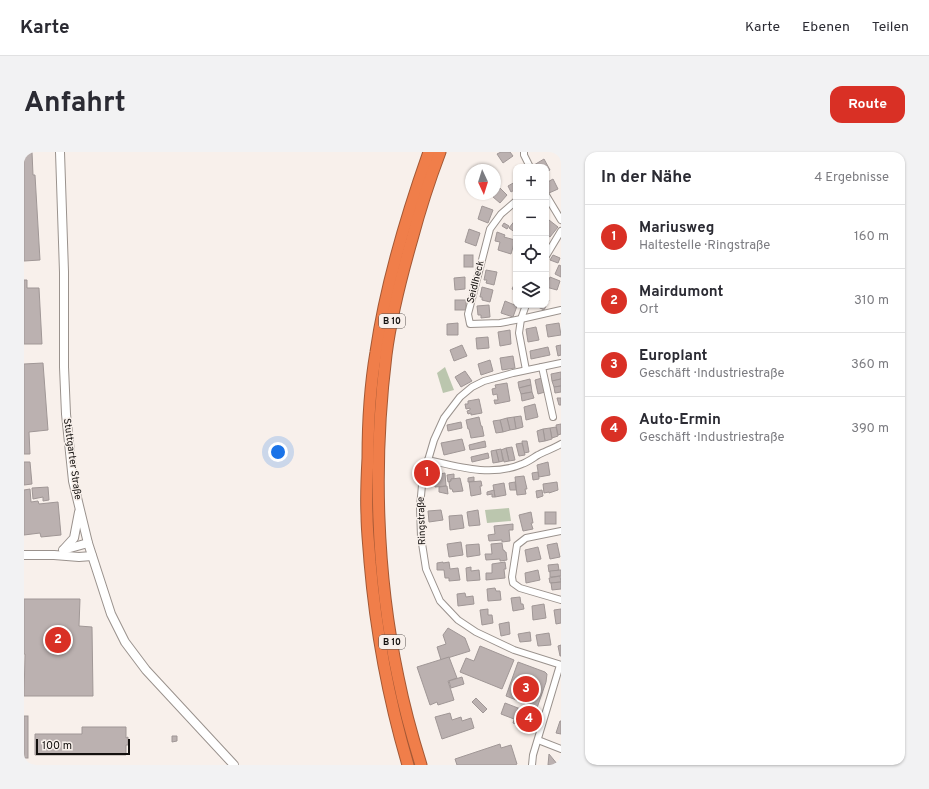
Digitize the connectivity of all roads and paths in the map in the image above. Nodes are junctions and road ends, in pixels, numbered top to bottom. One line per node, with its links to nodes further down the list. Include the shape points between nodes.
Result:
1 (60, 152): 20 (main road, Stuttgarter Straße, via 66,414)
2 (429, 152): 32 (highway, B 10, via 407,215 390,276 376,352 368,422 367,516 372,589 384,668)
3 (440, 152): 33 (highway, B 10, via 429,180 394,307 386,354 378,474 384,587 390,635 408,723)
4 (524, 152): 5 (street)
5 (528, 164)
6 (549, 200): 8 (street)
7 (513, 204): 13 (street, Seidlheck, via 490,229 468,314 470,324)
8 (561, 220)
9 (561, 231): 10 (street)
10 (549, 251)
11 (525, 308): 13 (street)
12 (561, 310): 13 (street)
13 (521, 319): 16 (street, via 519,334)
14 (561, 362): 15 (street, Ringstraße)
15 (542, 367): 16 (street, Ringstraße); 17 (street)
16 (526, 370): 19 (street, Ringstraße, via 484,381 460,397 444,418)
17 (553, 418)
18 (561, 444): 19 (street, via 524,464 502,470 470,469)
19 (428, 460): 28 (street, Ringstraße, via 421,492 421,537 426,569 440,601 458,620 476,632 514,650)
20 (80, 510): 22 (main road, Stuttgarter Straße); 23 (main road, via 74,538)
21 (561, 531): 27 (street, via 526,538 517,545 512,577 513,583 520,588)
22 (88, 543): 23 (main road); 26 (main road, Stuttgarter Straße)
23 (64, 549): 25 (main road)
24 (24, 555): 25 (main road)
25 (54, 555): 26 (main road)
26 (92, 556): 31 (main road, Stuttgarter Straße, via 111,614 125,642 146,670)
27 (561, 600)
28 (561, 665): 29 (street)
29 (538, 740): 30 (street); 34 (street)
30 (561, 749)
31 (234, 765)
32 (408, 765)
33 (421, 765)
34 (532, 765)

